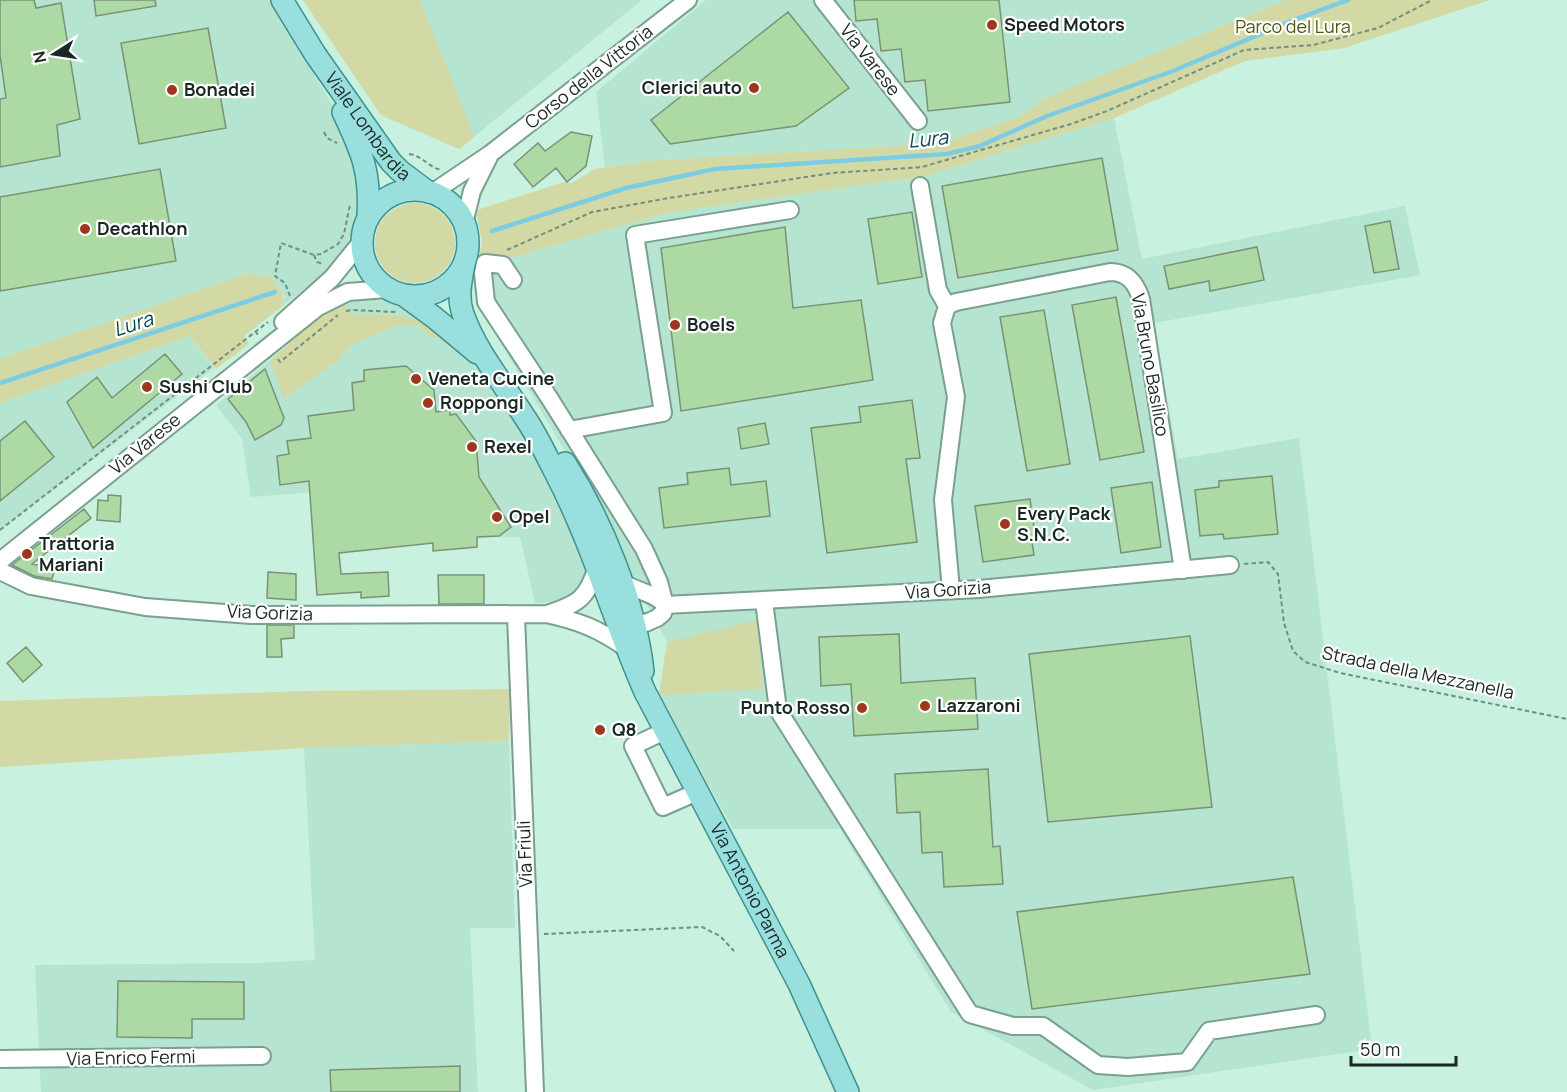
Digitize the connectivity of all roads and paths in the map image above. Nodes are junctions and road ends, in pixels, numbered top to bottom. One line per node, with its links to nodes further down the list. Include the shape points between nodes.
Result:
1 (282, 0): 5 (main road, Viale Lombardia)
2 (688, 0): 10 (street, Corso della Vittoria)
3 (823, 0): 6 (street, Via Varese)
4 (1432, 0): 19 (path, via 1378,28 1313,45 1244,51 1071,124 922,167 832,173 592,212)
5 (315, 54): 13 (main road, Viale Lombardia, via 391,162); 16 (main road, Viale Lombardia, via 361,150 368,185)
6 (918, 121)
7 (324, 132): 8 (path)
8 (341, 146)
9 (405, 154): 11 (path)
10 (490, 154): 13 (street, Corso della Vittoria); 17 (street, Corso della Vittoria, via 468,200)
11 (446, 170)
12 (920, 186): 24 (street, via 938,290)
13 (430, 192): 16 (main road, via 396,194 380,203); 17 (main road, via 452,205)
14 (351, 202): 23 (path, via 344,234 321,254 281,243 275,276 290,295)
15 (790, 210): 29 (street, via 635,235 663,413)
16 (368, 218): 18 (main road)
17 (464, 223): 20 (main road, via 468,244)
18 (362, 241): 22 (main road, via 368,268); 31 (street, Via Varese, via 332,278 282,322)
19 (485, 263): 21 (street, via 503,266); 29 (street, via 486,302)
20 (464, 264): 22 (main road, via 452,281 435,292); 27 (main road, Via Antonio Parma, via 459,292 462,312)
21 (513, 280)
22 (397, 299): 25 (path); 27 (main road, Via Antonio Parma, via 456,335); 32 (street, Via Varese, via 348,292 318,307)
23 (288, 306)
24 (946, 306): 35 (street, Via Bruno Basilico, via 1110,272 1130,278 1141,299); 38 (street, via 942,323 956,397 943,501)
25 (352, 310)
26 (272, 318): 30 (path)
27 (490, 366): 28 (main road, Via Antonio Parma)
28 (525, 417): 34 (main road, Via Antonio Parma, via 571,504); 37 (main road, Via Antonio Parma, via 566,464 589,504)
29 (569, 430): 40 (street, via 644,549)
30 (0, 530)
31 (0, 548)
32 (0, 561)
33 (1230, 566): 35 (street, Via Gorizia); 46 (path, Strada della Mezzanella, via 1268,562 1278,574 1284,623 1293,651 1305,662 1340,673)
34 (597, 567): 41 (street, Via Gorizia, via 585,597); 43 (street, via 618,605); 44 (main road, Via Antonio Parma)
35 (1183, 570): 38 (street, Via Gorizia)
36 (0, 571): 42 (street, Via Gorizia, via 31,586 145,607 251,615)
37 (620, 580): 40 (street, Via Gorizia); 43 (main road, Via Antonio Parma)
38 (951, 590): 39 (street, Via Gorizia)
39 (764, 600): 40 (street, Via Gorizia); 51 (street, via 778,710 970,1014 1013,1026 1043,1026 1098,1065 1120,1067 1187,1062 1209,1031)
40 (665, 604): 43 (street, via 657,618)
41 (546, 614): 42 (street, Via Gorizia); 44 (street, Via Gorizia, via 586,624)
42 (516, 616): 49 (street, Via Friuli)
43 (635, 622): 45 (main road, Via Antonio Parma)
44 (626, 648): 45 (main road, Via Antonio Parma)
45 (645, 692): 47 (main road, Via Antonio Parma)
46 (1567, 719)
47 (665, 731): 48 (main road, Via Antonio Parma); 48 (street, via 633,746 663,807)
48 (697, 792): 55 (main road, Via Antonio Parma, via 799,984)
49 (528, 934): 50 (path, via 702,927 720,936); 54 (street, Via Friuli)
50 (734, 951)
51 (1316, 1015)
52 (262, 1056): 53 (street, Via Enrico Fermi)
53 (0, 1059)
54 (535, 1092)
55 (848, 1092)

